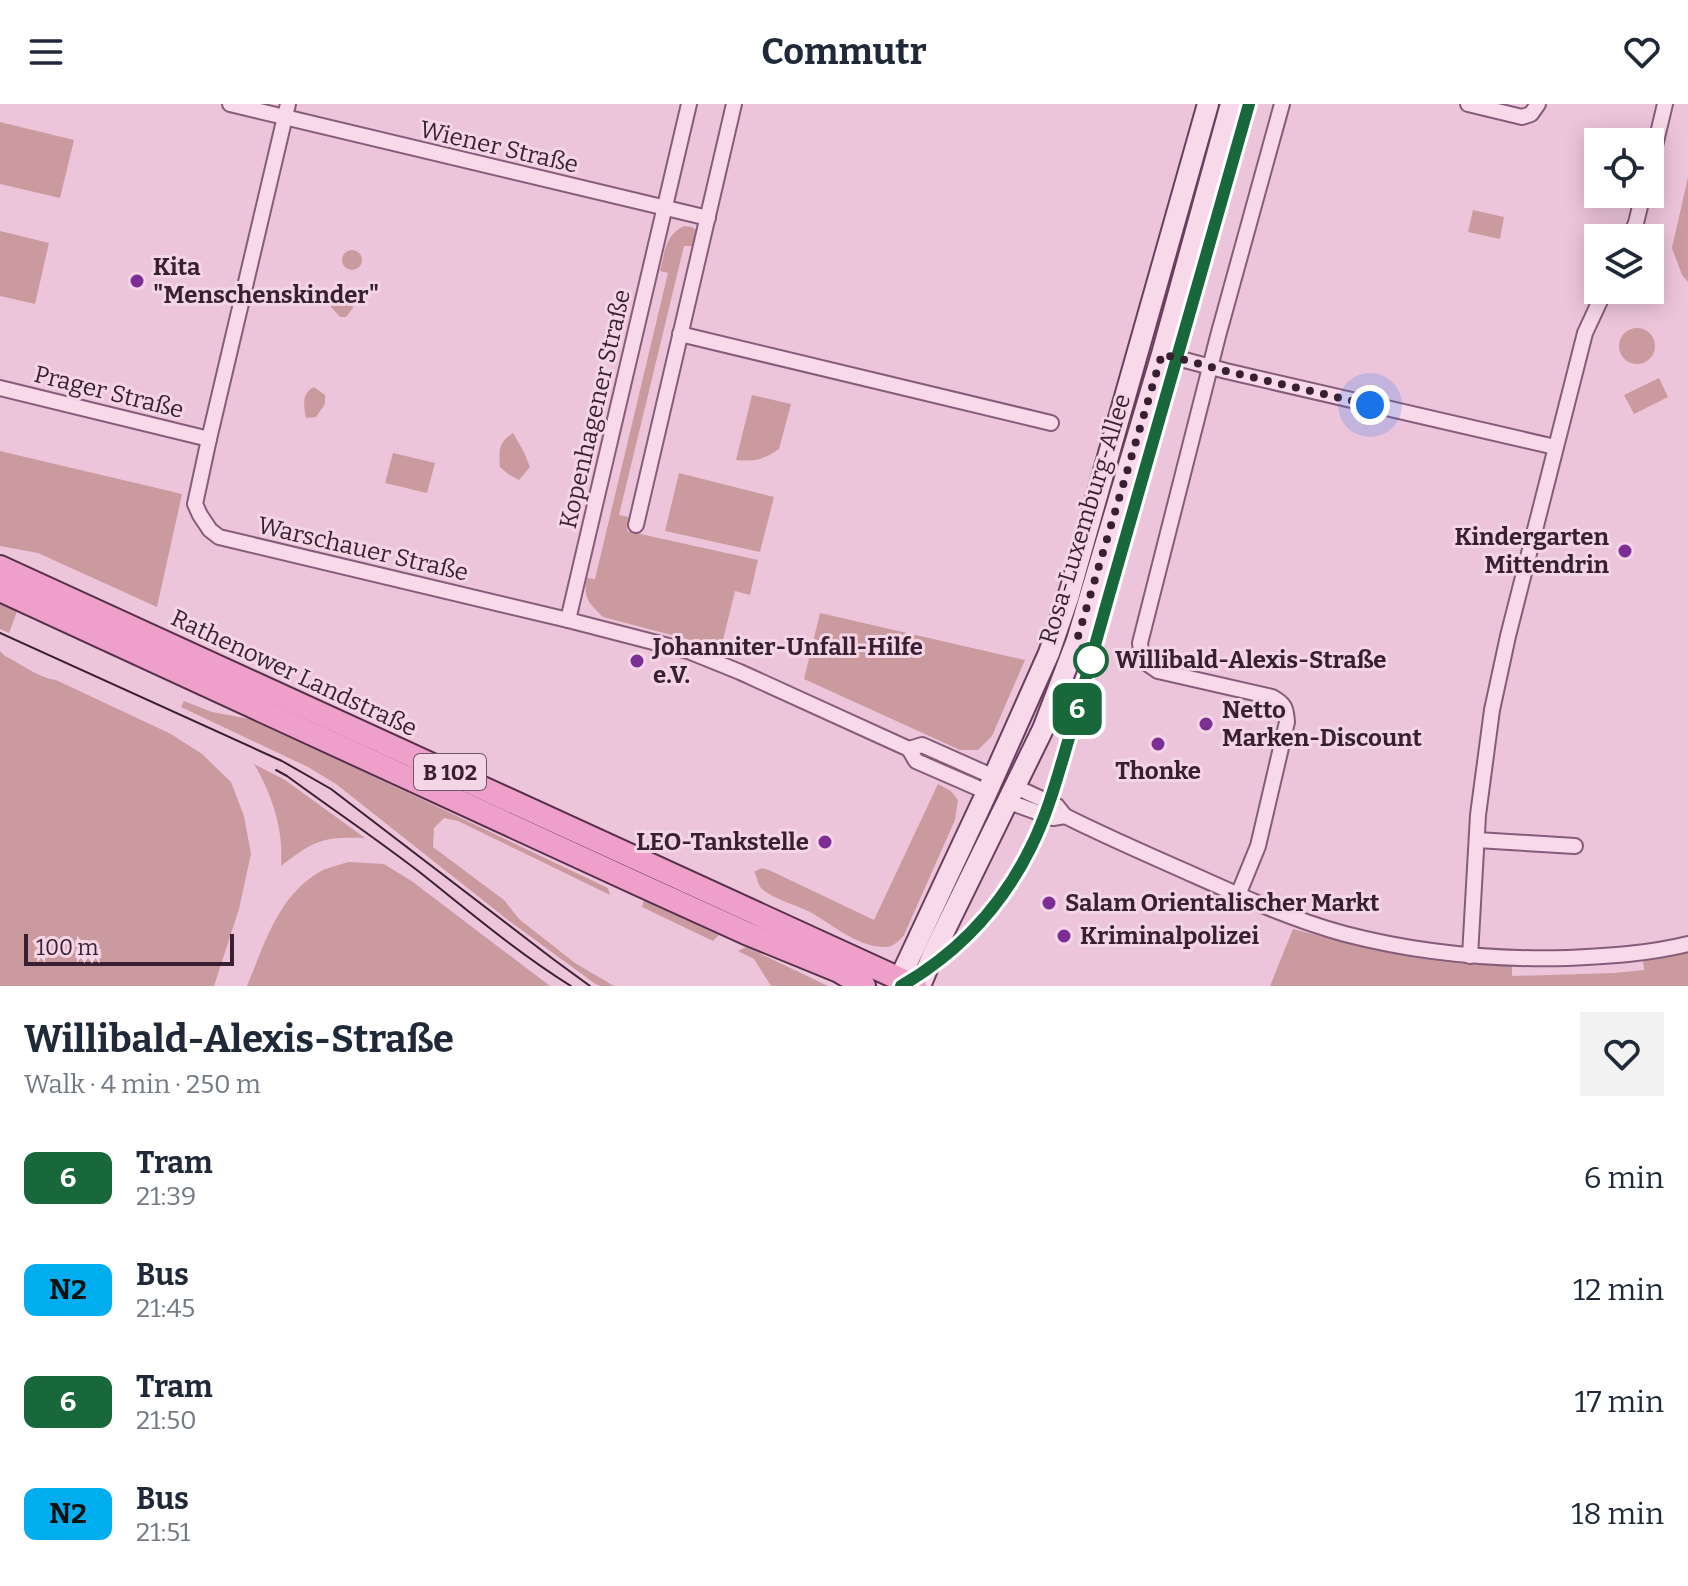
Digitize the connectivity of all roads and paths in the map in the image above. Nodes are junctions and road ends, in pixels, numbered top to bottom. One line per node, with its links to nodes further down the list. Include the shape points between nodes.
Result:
1 (230, 104): 10 (street, Wiener Straße)
2 (689, 104): 12 (street, Kopenhagener Straße)
3 (734, 104): 13 (street)
4 (1208, 104): 16 (street, Rosa-Luxemburg-Allee)
5 (1231, 104): 17 (street, Rosa-Luxemburg-Allee)
6 (1282, 104): 18 (street)
7 (1468, 104): 8 (street, via 1522,117)
8 (1538, 104)
9 (1665, 104): 11 (street)
10 (286, 111): 12 (street, Wiener Straße); 21 (street, Warschauer Straße)
11 (1659, 128)
12 (665, 208): 13 (street); 26 (street, Kopenhagener Straße)
13 (708, 218): 15 (street)
14 (1598, 304): 22 (street, via 1585,333)
15 (680, 334): 20 (street); 23 (street)
16 (1138, 347): 17 (street); 27 (street, Rosa-Luxemburg-Allee, via 1063,612)
17 (1162, 354): 18 (street); 28 (street, Rosa-Luxemburg-Allee, via 1077,640)
18 (1210, 367): 22 (street); 31 (street, via 1140,643 1142,660 1158,671 1272,697 1286,709 1258,846)
19 (0, 388): 21 (street, Prager Straße)
20 (1051, 423)
21 (209, 439): 26 (street, Warschauer Straße, via 195,504 219,537)
22 (1555, 447): 29 (street, via 1492,710)
23 (636, 525)
24 (0, 567): 34 (main road, Rathenower Landstraße / B 102)
25 (0, 590): 35 (main road, Rathenower Landstraße / B 102)
26 (568, 620): 27 (street, Warschauer Straße, via 688,651 909,749 916,761)
27 (990, 784): 28 (street); 34 (street, Rosa-Luxemburg-Allee)
28 (1013, 794): 31 (street, via 1053,818 1065,816); 34 (street, Rosa-Luxemburg-Allee, via 934,952)
29 (1477, 840): 30 (street); 33 (street)
30 (1575, 846)
31 (1238, 895): 33 (street, via 1345,934)
32 (1688, 944): 33 (street, via 1615,956)
33 (1470, 956)
34 (909, 984)
35 (864, 986)

